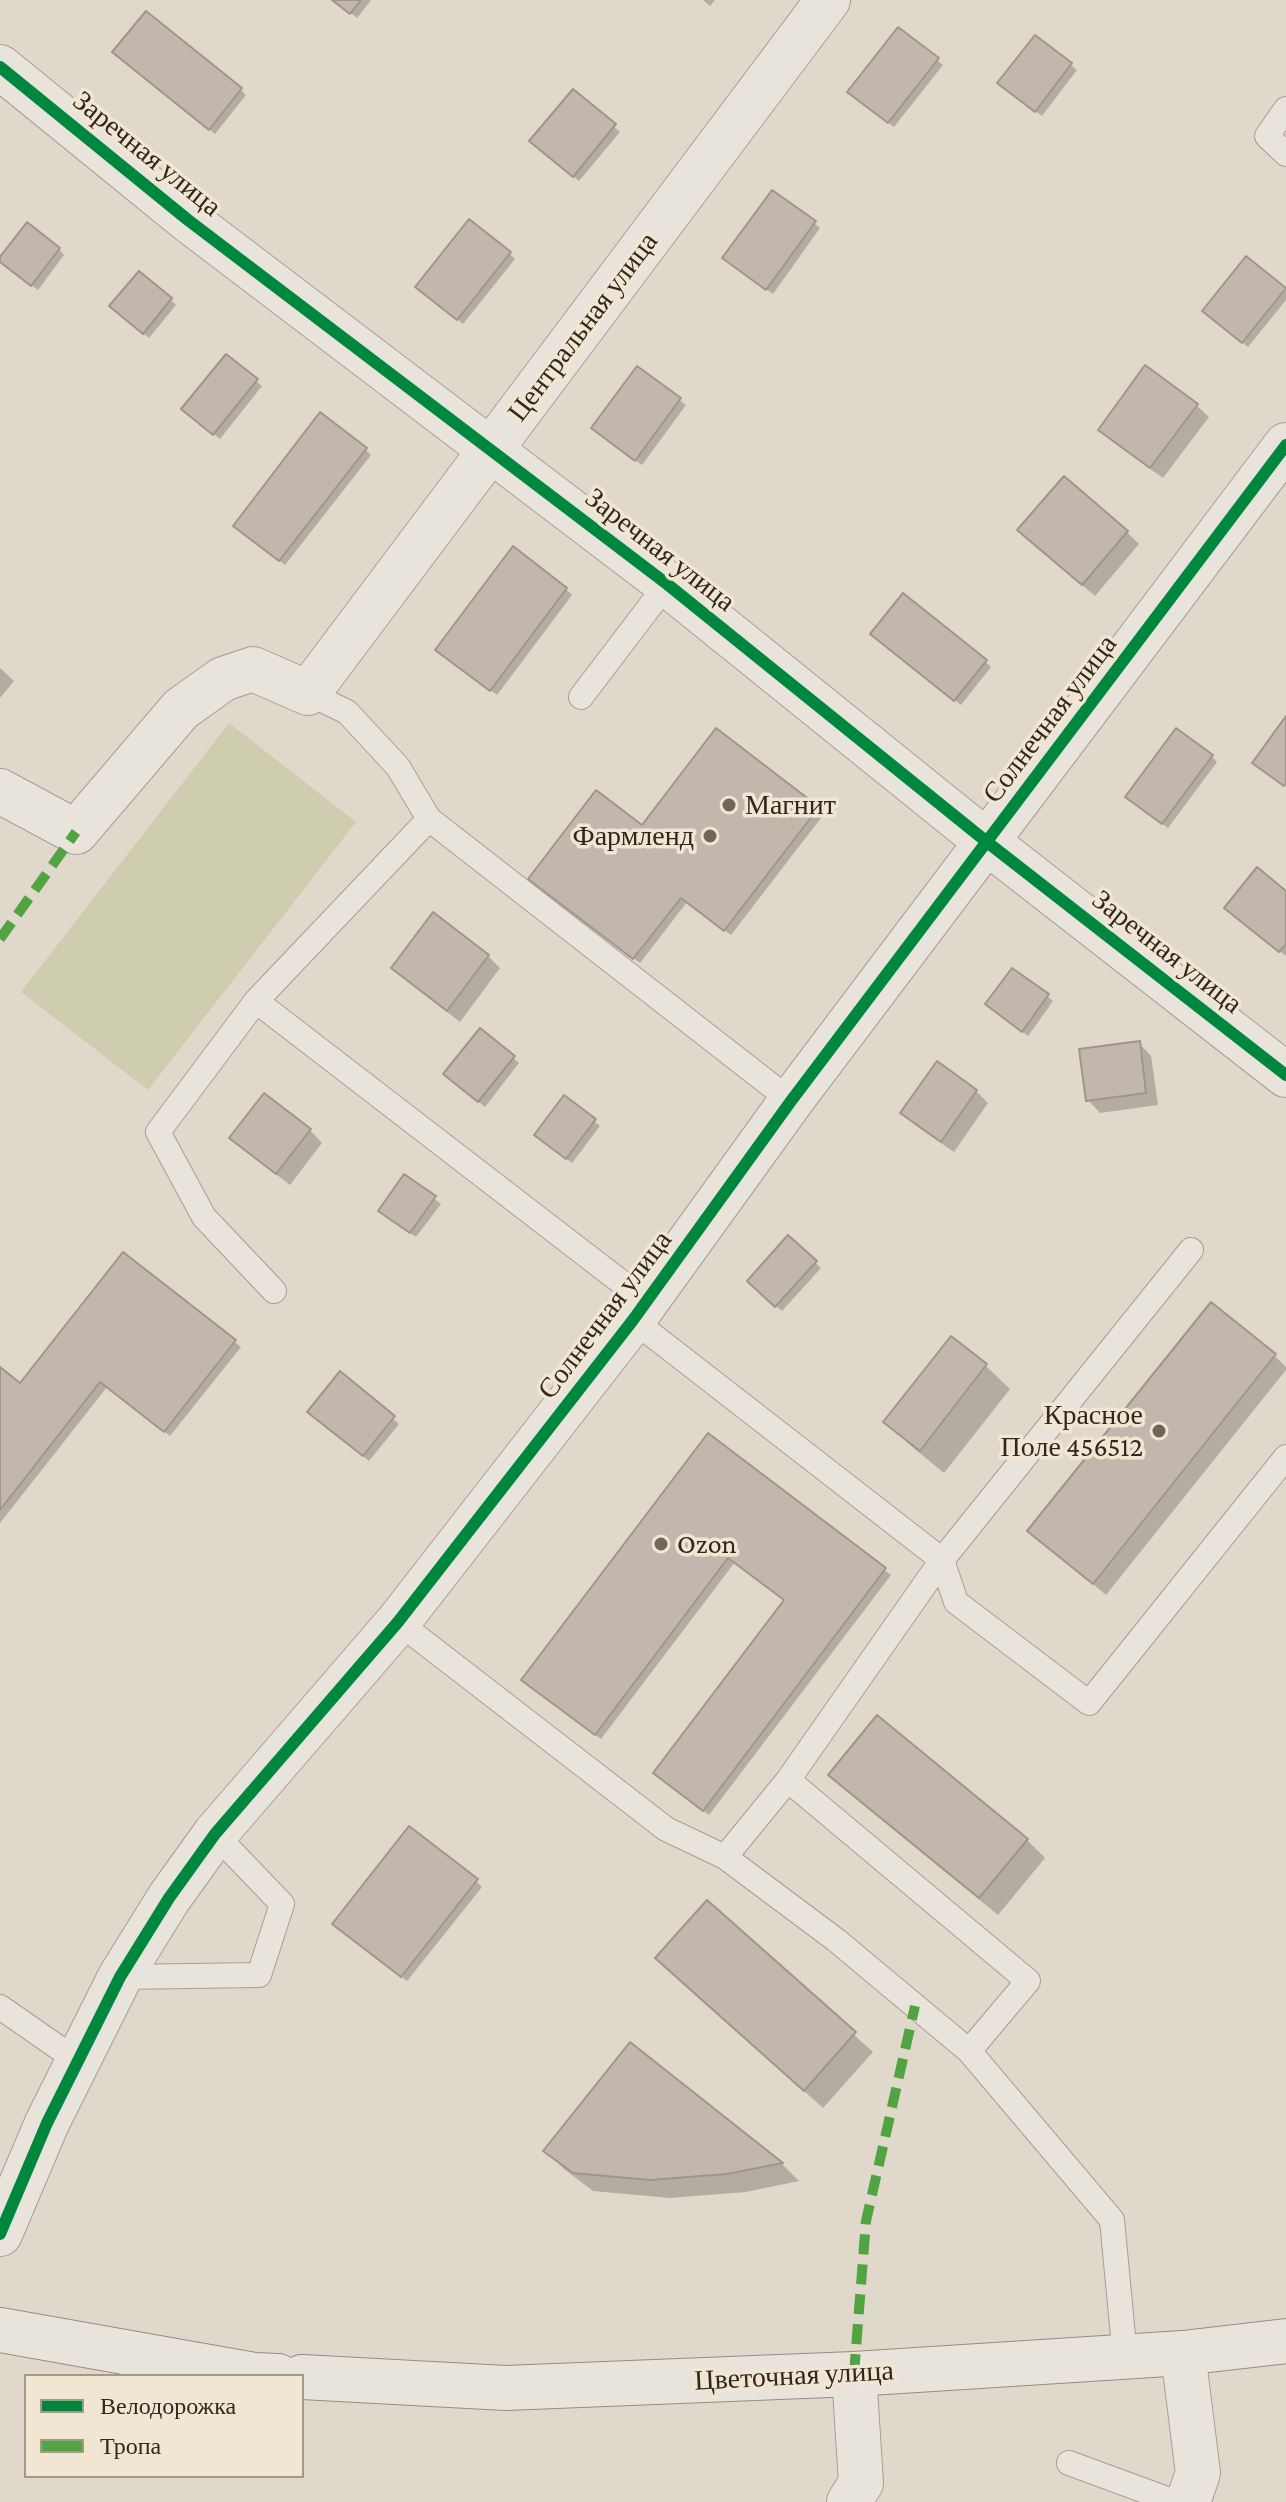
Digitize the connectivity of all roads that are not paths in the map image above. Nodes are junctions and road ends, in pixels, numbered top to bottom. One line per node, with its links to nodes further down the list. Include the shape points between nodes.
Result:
1 (828, 0): 6 (street, Центральная улица)
2 (0, 67): 6 (street, Заречная улица, via 188,220)
3 (1286, 109): 4 (lane, via 1267,136)
4 (1286, 154)
5 (1286, 445): 12 (street, Солнечная улица)
6 (492, 449): 7 (street, Заречная улица); 8 (street, Центральная улица)
7 (667, 584): 9 (lane); 12 (street, Заречная улица)
8 (308, 693): 10 (street, via 253,669 223,679 181,709 76,832); 11 (lane, via 347,712 398,767)
9 (581, 697)
10 (0, 791)
11 (429, 819): 13 (lane); 15 (lane)
12 (987, 842): 14 (street, Заречная улица); 15 (street, Солнечная улица)
13 (256, 1001): 17 (lane, via 158,1132 204,1217); 18 (lane)
14 (1286, 1075)
15 (791, 1101): 18 (street, Солнечная улица)
16 (1191, 1250): 20 (lane)
17 (274, 1291)
18 (640, 1311): 20 (lane); 21 (street, Солнечная улица)
19 (1286, 1457): 20 (lane, via 1089,1703 956,1602)
20 (942, 1560): 22 (lane)
21 (398, 1622): 23 (street, Солнечная улица); 24 (lane, via 666,1829)
22 (788, 1780): 24 (lane); 27 (lane, via 1028,1981)
23 (215, 1834): 25 (street, Солнечная улица); 25 (lane, via 282,1904 259,1975)
24 (725, 1857): 27 (lane, via 836,1940)
25 (120, 1977): 28 (street, Солнечная улица)
26 (0, 2007): 28 (lane)
27 (969, 2051): 33 (lane, via 1112,2220)
28 (79, 2062): 29 (street, Солнечная улица)
29 (0, 2234)
30 (0, 2330): 34 (street)
31 (1286, 2341): 32 (street, Цветочная улица)
32 (1183, 2353): 33 (street, Цветочная улица); 40 (street, via 1198,2473)
33 (1125, 2357): 35 (street, Цветочная улица)
34 (248, 2374)
35 (854, 2374): 36 (street, Цветочная улица, via 506,2388); 38 (street, via 861,2483)
36 (304, 2377)
37 (1069, 2463): 39 (lane)
38 (849, 2502)
39 (1175, 2502)
40 (1188, 2502)

